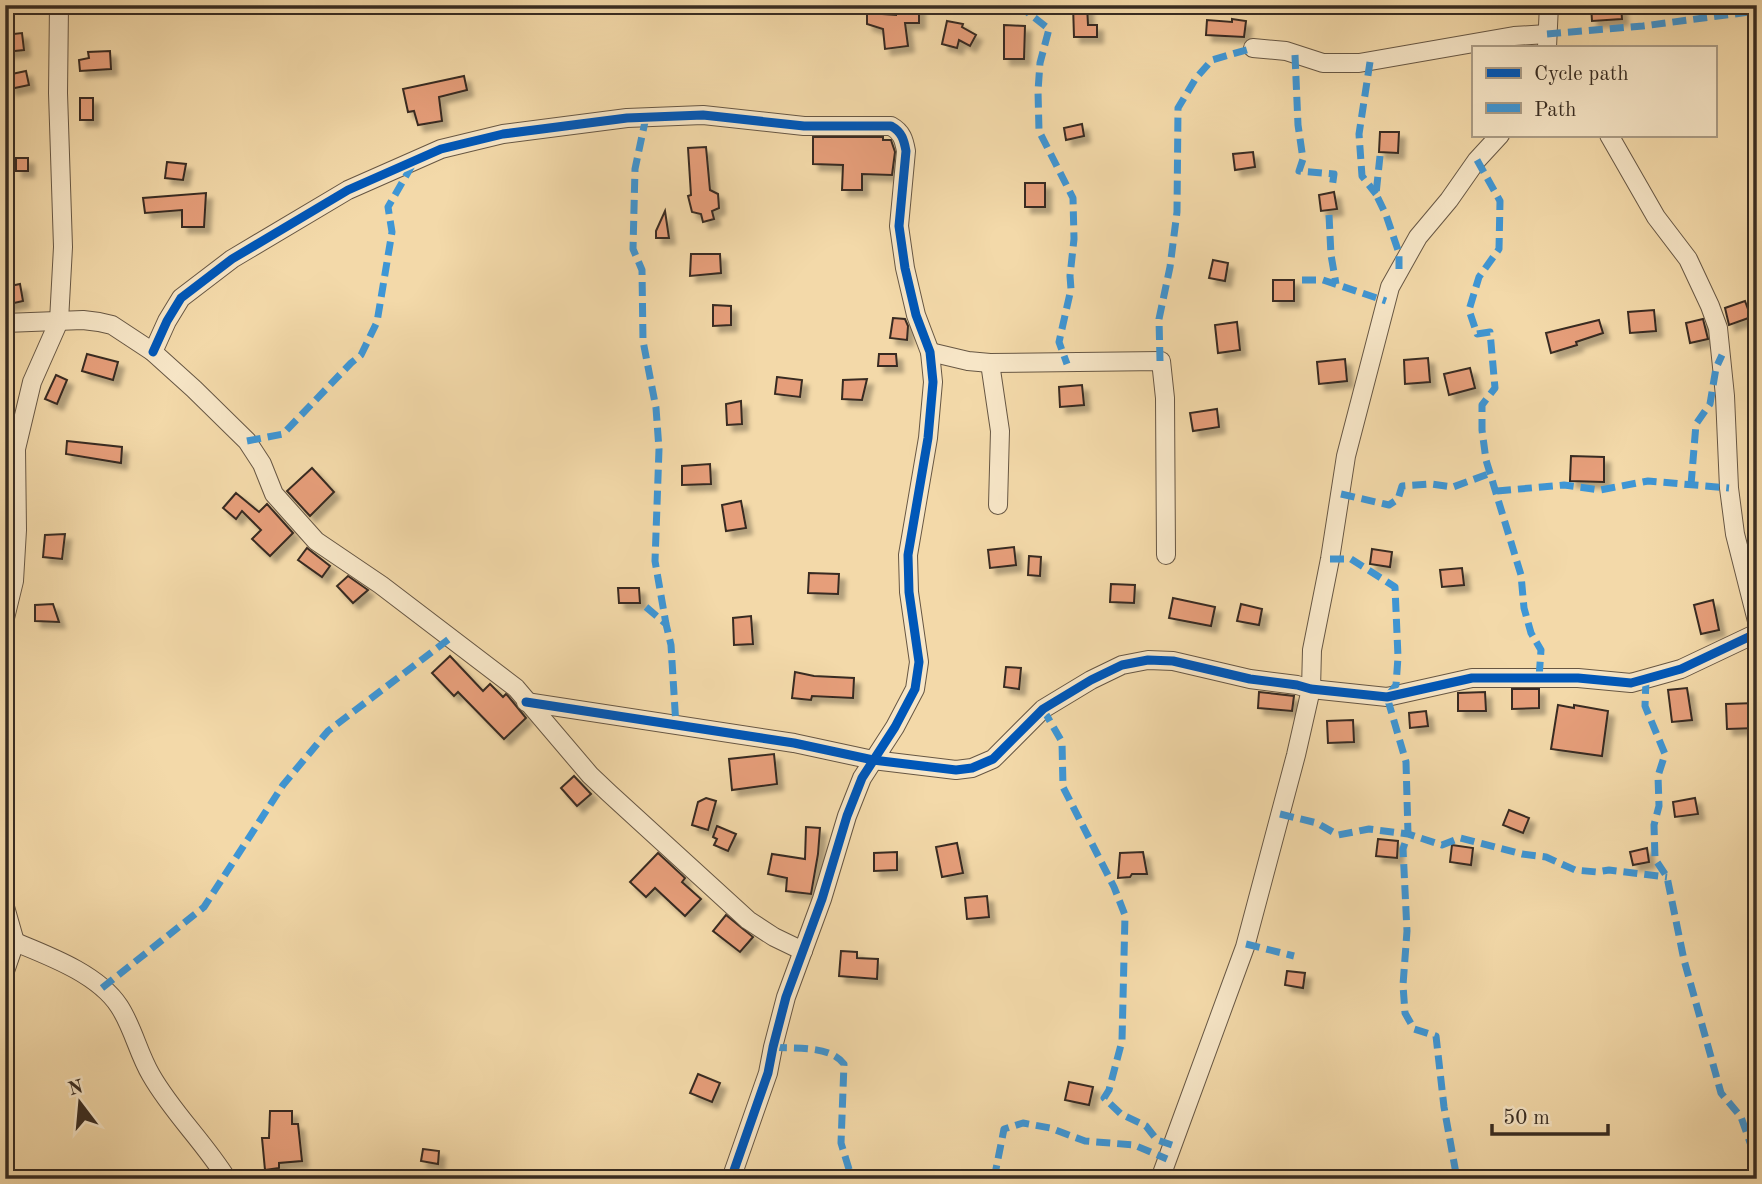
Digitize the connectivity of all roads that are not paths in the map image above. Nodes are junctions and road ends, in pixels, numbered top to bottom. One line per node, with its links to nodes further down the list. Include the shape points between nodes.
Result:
1 (59, 5): 7 (street, via 63,247)
2 (1549, 5): 3 (street)
3 (1547, 41): 4 (street, via 1514,36 1359,63 1323,63 1286,51)
4 (1253, 48)
5 (1499, 136): 17 (street, via 1418,237 1391,287 1346,456 1312,650)
6 (1610, 136): 15 (street, via 1656,217 1688,259 1718,328 1735,534)
7 (59, 321): 8 (street); 9 (street, via 112,325); 14 (street, via 32,382 16,449 14,581)
8 (5, 323)
9 (153, 352): 10 (street, via 181,298 192,289 302,216 391,170 441,149 503,134 627,118 703,115 899,130 906,151 899,226 916,314); 18 (street, via 247,442 274,495 316,541 516,688)
10 (930, 352): 11 (street); 19 (street, via 933,382 928,438 908,555 919,662 915,689)
11 (990, 363): 12 (street, via 1000,430); 13 (street, via 1161,361)
12 (998, 505)
13 (1166, 555)
14 (5, 618)
15 (1757, 621)
16 (1757, 633): 17 (street, via 1681,669 1631,683 1472,678 1387,697)
17 (1311, 690): 19 (street, via 1173,661 1148,660 1122,665 1043,709 993,759 972,768 936,769); 26 (street, via 1245,947)
18 (526, 702): 19 (street, via 794,743); 22 (street, via 590,775 748,919)
19 (873, 760): 22 (street, via 847,816)
20 (5, 907): 21 (street)
21 (15, 942): 23 (street); 24 (street, via 71,967 118,1005 150,1074)
22 (803, 951): 25 (street)
23 (5, 971)
24 (227, 1179)
25 (732, 1179)
26 (1160, 1179)

